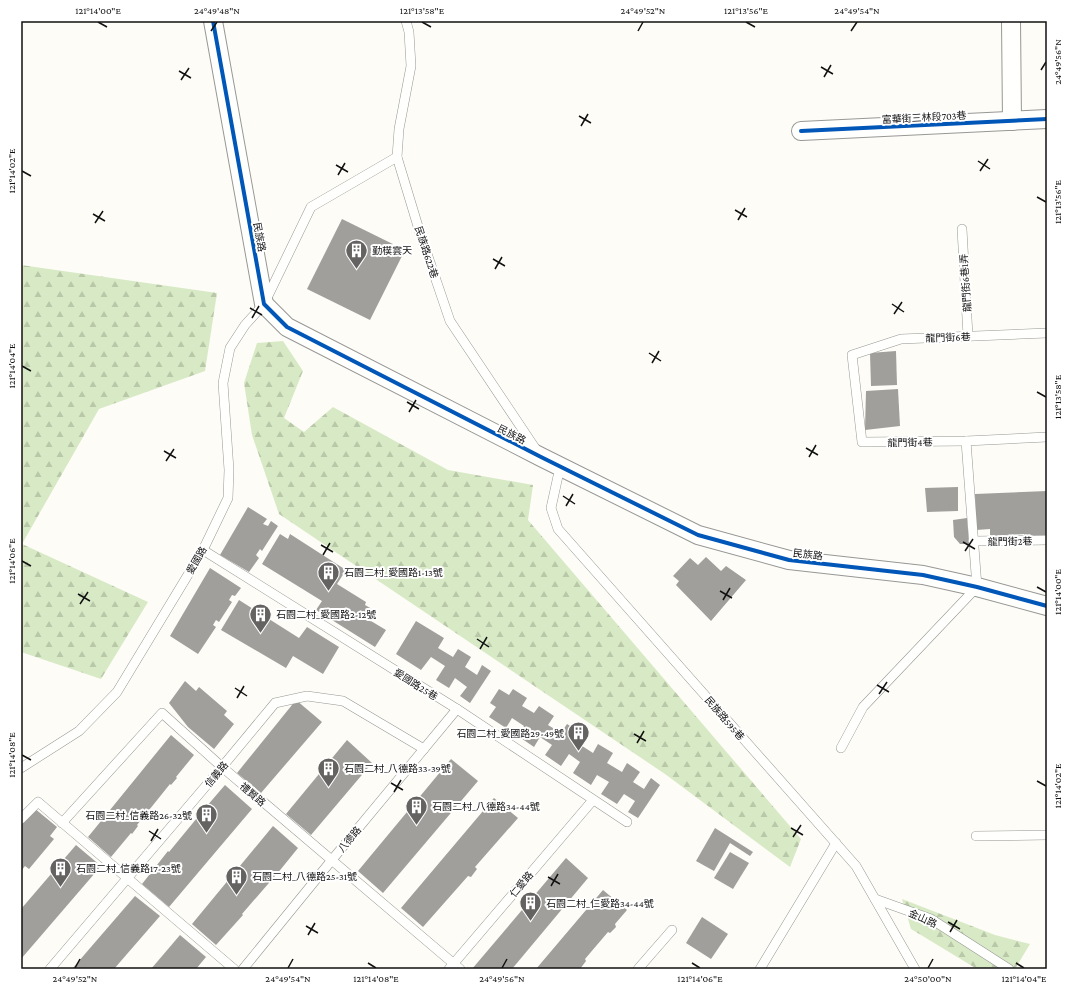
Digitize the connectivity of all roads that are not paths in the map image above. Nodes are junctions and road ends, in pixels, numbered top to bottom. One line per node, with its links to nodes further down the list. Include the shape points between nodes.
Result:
1 (213, 21): 9 (street, 民族路)
2 (406, 21): 7 (lane, 民族路622巷, via 411,66 399,129)
3 (1011, 21): 5 (street)
4 (1047, 119): 5 (street, 富華街三林段703巷)
5 (1012, 121): 6 (street, 富華街三林段703巷)
6 (801, 131)
7 (397, 157): 9 (lane, 愛國路, via 311,206); 15 (lane, 民族路622巷, via 450,321)
8 (962, 229): 11 (lane, 龍門街6巷1弄)
9 (264, 304): 15 (street, 民族路, via 287,327); 19 (lane, 愛國路, via 245,325 230,348 223,383 229,470 228,498)
10 (1047, 333): 11 (lane, 龍門街6巷)
11 (968, 336): 12 (lane, 龍門街6巷, via 901,339)
12 (852, 354): 14 (lane, 龍門街4巷, via 862,442)
13 (1047, 437): 14 (lane, 龍門街4巷)
14 (966, 441): 18 (lane)
15 (541, 457): 16 (street, 民族路)
16 (560, 466): 20 (street, 民族路, via 698,536 789,560 923,575); 33 (lane, 民族路595巷, via 551,508 558,529)
17 (1047, 540): 18 (lane, 龍門街2巷)
18 (973, 541): 20 (lane)
19 (203, 550): 22 (lane, 愛國路25巷); 25 (lane, 愛國路, via 117,692 79,731)
20 (977, 587): 21 (street, 民族路); 23 (lane, via 863,707)
21 (1047, 606)
22 (457, 710): 24 (lane, 八德路); 27 (lane, 愛國路25巷)
23 (841, 748)
24 (424, 749): 26 (lane, 信義路, via 343,701 307,696 275,703); 34 (lane, 八德路)
25 (21, 768)
26 (222, 768): 30 (lane, 禮賢路, via 162,713); 34 (lane, 禮賢路); 35 (lane, 信義路)
27 (593, 800): 29 (lane, 愛國路25巷); 38 (lane, 仁愛路)
28 (21, 818): 30 (lane, via 38,802)
29 (627, 822)
30 (62, 823): 35 (lane)
31 (1047, 835): 32 (lane)
32 (976, 836)
33 (836, 843): 36 (lane, 民族路595巷, via 856,866); 43 (lane)
34 (331, 861): 38 (lane, 禮賢路); 41 (lane, 八德路)
35 (126, 878): 39 (lane, 信義路); 40 (lane)
36 (875, 899): 44 (lane, 民族路595巷); 45 (lane, 金山路, via 931,919)
37 (672, 930): 42 (lane)
38 (454, 967)
39 (50, 969)
40 (234, 969)
41 (243, 969)
42 (638, 969)
43 (760, 969)
44 (915, 969)
45 (1009, 969)

